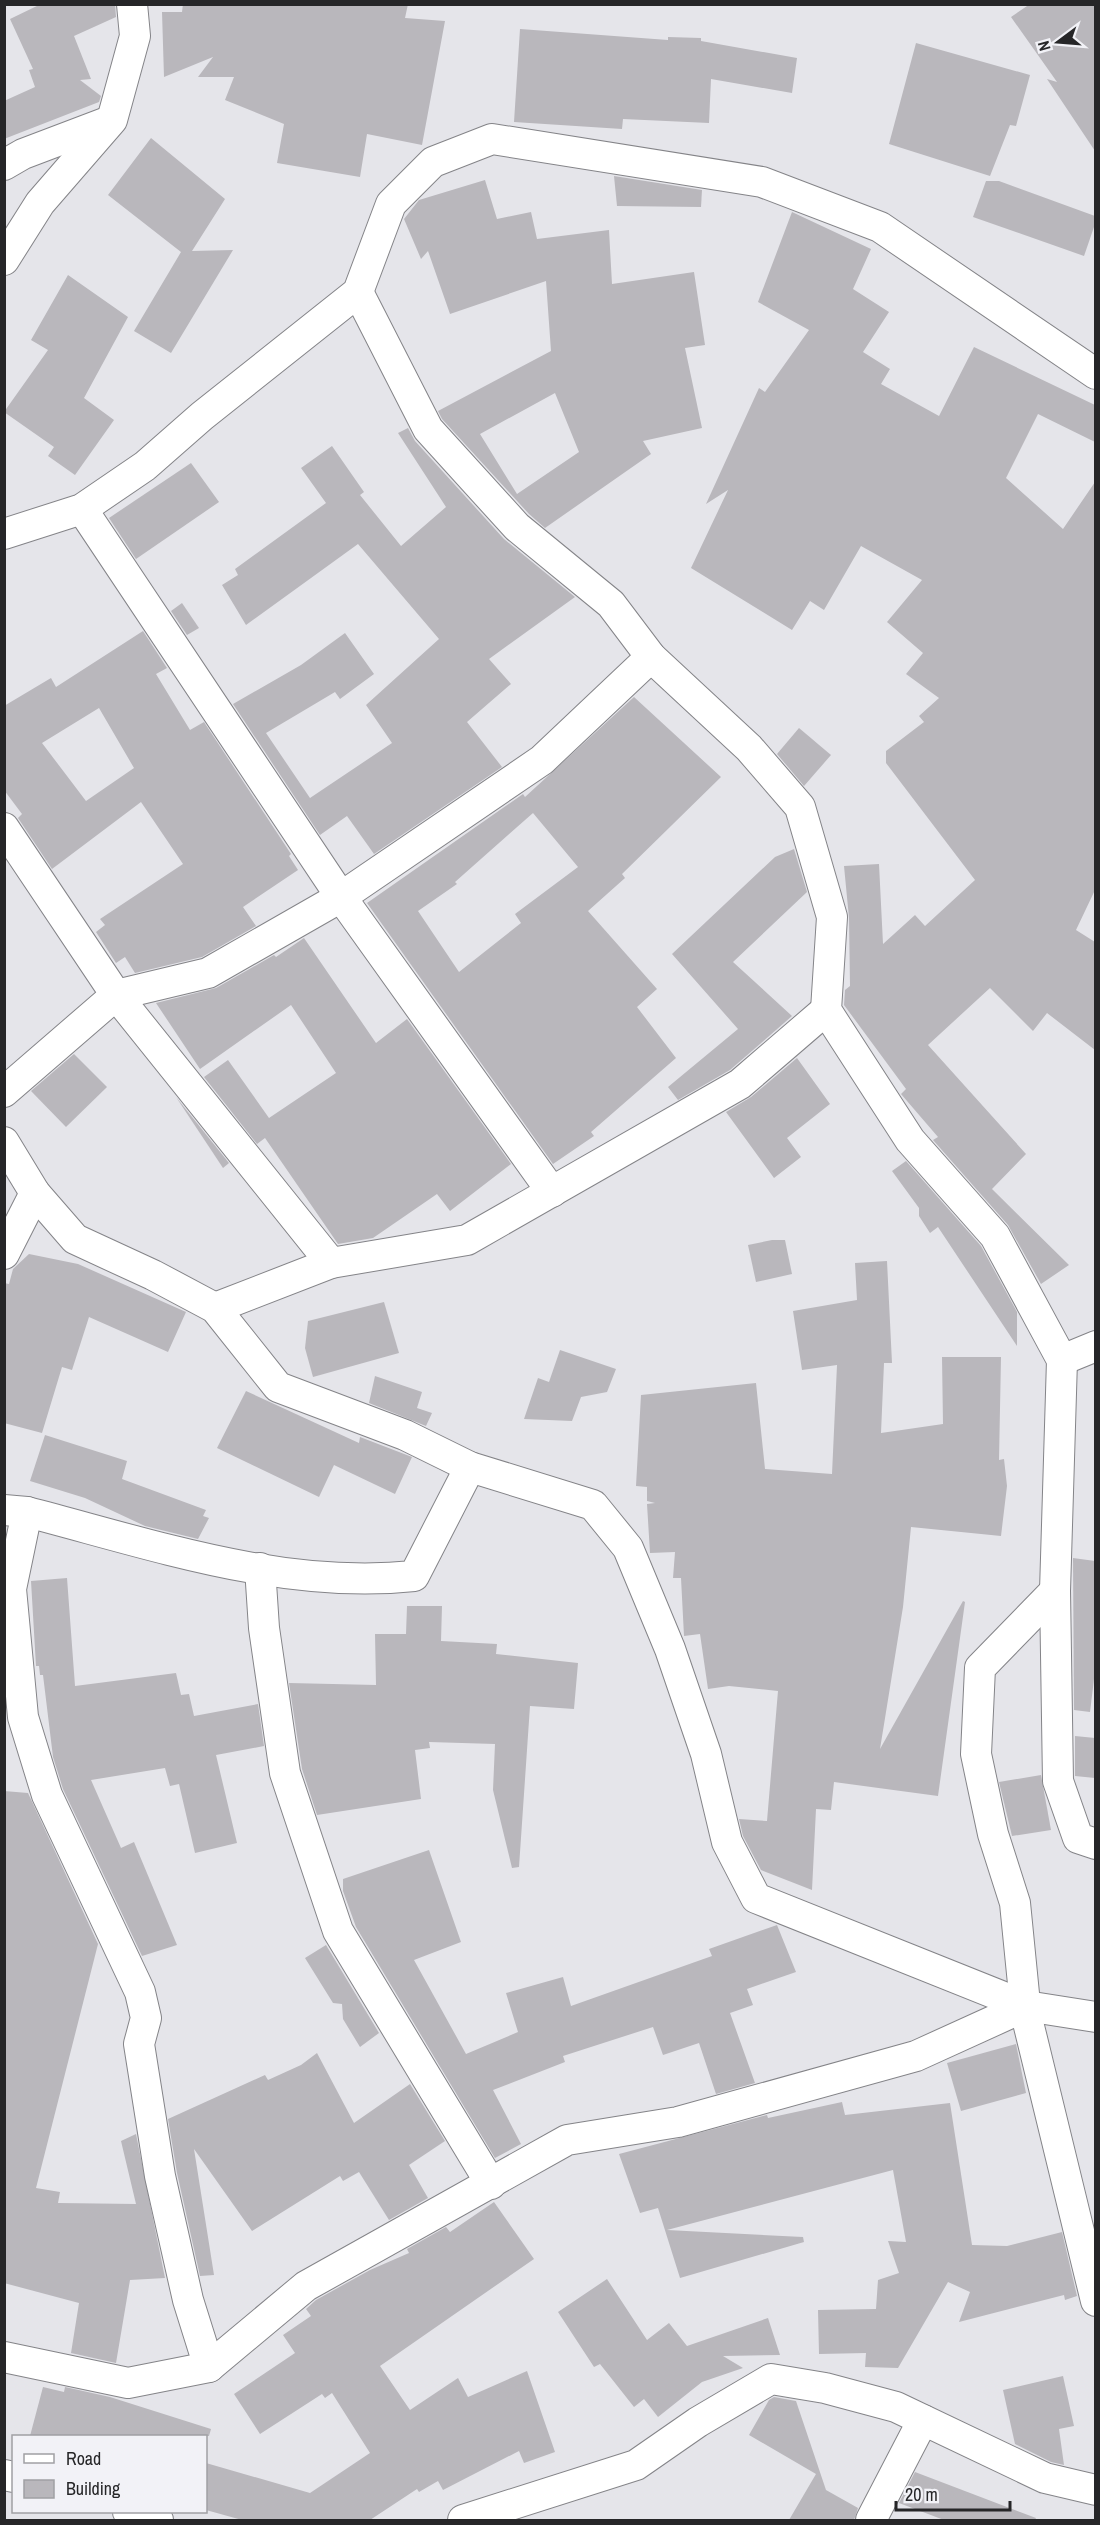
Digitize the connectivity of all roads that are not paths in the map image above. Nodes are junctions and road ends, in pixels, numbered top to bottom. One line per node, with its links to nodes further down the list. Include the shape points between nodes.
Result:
1 (132, 4): 2 (street, via 135,36)
2 (112, 120): 3 (street); 4 (street, via 40,203)
3 (4, 165)
4 (4, 260)
5 (358, 292): 6 (street, via 391,204 433,162 492,139 762,182 870,223); 7 (street, via 145,466); 9 (street, via 428,429 517,526 611,604)
6 (1095, 374)
7 (82, 509): 8 (street); 11 (street)
8 (4, 534)
9 (651, 657): 11 (street, via 542,760); 13 (street, via 749,748 800,807 832,917)
10 (4, 828): 12 (street)
11 (341, 897): 12 (street, via 208,972); 16 (street)
12 (116, 995): 14 (street); 19 (street)
13 (826, 1010): 16 (street, via 740,1084); 22 (street, via 910,1140 995,1236)
14 (4, 1092)
15 (4, 1142): 17 (street)
16 (552, 1192): 19 (street, via 467,1240)
17 (35, 1193): 18 (street); 20 (street, via 75,1239)
18 (4, 1254)
19 (331, 1263): 20 (street)
20 (215, 1308): 24 (street, via 278,1387 405,1435)
21 (1095, 1346): 22 (street)
22 (1062, 1359): 23 (street); 27 (street)
23 (1095, 1372)
24 (470, 1467): 26 (street, via 414,1576 369,1581); 29 (street, via 592,1505 628,1548 670,1649 706,1754 727,1842 756,1898)
25 (16, 1511): 26 (street, via 203,1558); 34 (street, via 11,1589 23,1717 47,1795 140,1992 146,2018 139,2044 160,2176 188,2300)
26 (260, 1568): 31 (street, via 264,1628 285,1773 338,1931)
27 (1055, 1591): 28 (street, via 1058,1781 1077,1838); 29 (street, via 980,1668 976,1754 993,1834 1015,1903)
28 (1095, 1844)
29 (1026, 2006): 30 (street); 31 (street, via 916,2055 678,2122 567,2140); 32 (street)
30 (1095, 2017)
31 (491, 2184): 34 (street, via 306,2286)
32 (1095, 2301)
33 (4, 2357): 34 (street, via 128,2383)
34 (209, 2367)
35 (923, 2420): 36 (street, via 1045,2478); 39 (street, via 896,2407 771,2379 636,2465); 40 (street)
36 (1095, 2490)
37 (135, 2513): 38 (street)
38 (158, 2520)
39 (463, 2520)
40 (871, 2520)

